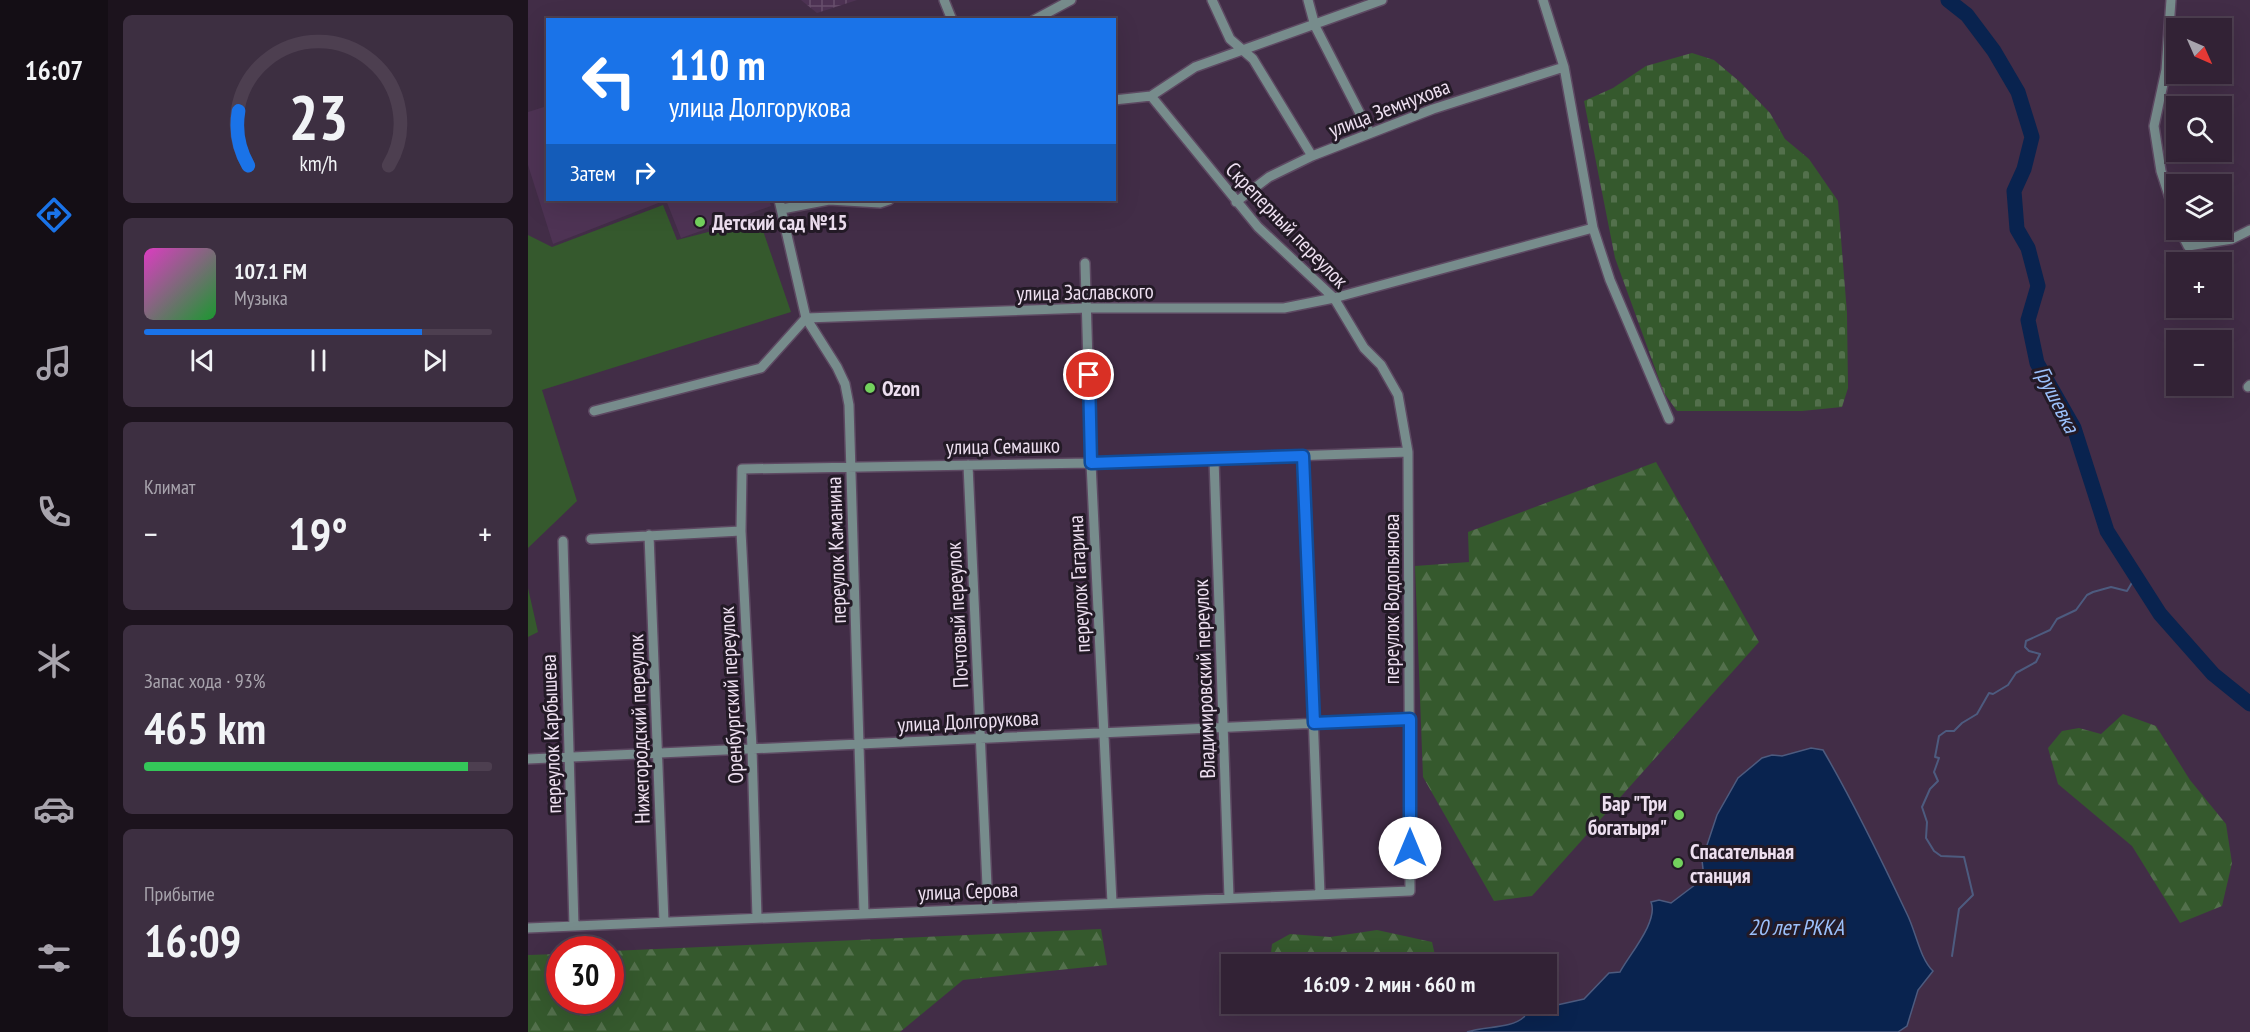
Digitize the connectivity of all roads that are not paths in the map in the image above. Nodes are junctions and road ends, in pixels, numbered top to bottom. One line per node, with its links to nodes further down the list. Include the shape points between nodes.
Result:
1 (944, 0): 8 (street)
2 (1071, 0): 9 (street)
3 (1212, 0): 11 (street, via 1230,39)
4 (1308, 0): 10 (street)
5 (1382, 0): 10 (street)
6 (1543, 0): 12 (street)
7 (2171, 0): 17 (street, via 2166,70 2154,126)
8 (951, 18)
9 (1038, 18)
10 (1315, 26): 11 (street); 15 (street)
11 (1242, 50): 13 (street, via 1195,68); 16 (street, via 1252,59)
12 (1564, 67): 15 (street, улица Земнухова); 23 (street)
13 (1151, 96): 14 (street); 21 (street, Скреперный переулок)
14 (1116, 100)
15 (1370, 133): 16 (street, улица Земнухова)
16 (1312, 156): 21 (street, улица Земнухова, via 1269,177)
17 (2166, 187)
18 (817, 201): 22 (street)
19 (846, 201): 20 (street)
20 (886, 201)
21 (1236, 202): 29 (street, Скреперный переулок)
22 (781, 204): 31 (street, переулок Каманина)
23 (1593, 228): 29 (street, улица Заславского); 33 (street, via 1610,280)
24 (2250, 230): 25 (street)
25 (2232, 239)
26 (2185, 240): 27 (street, via 2188,246)
27 (2226, 240)
28 (1085, 262): 30 (street, переулок Гагарина)
29 (1334, 298): 30 (street, улица Заславского, via 1284,308); 34 (street, Скреперный переулок, via 1398,395)
30 (1088, 308): 31 (street, улица Заславского); 37 (street, переулок Гагарина)
31 (806, 318): 32 (street, via 761,368); 39 (street, переулок Каманина, via 845,384)
32 (594, 411)
33 (1669, 419)
34 (1408, 452): 35 (street, улица Семашко); 45 (street, переулок Водопьянова)
35 (1303, 456): 36 (street, улица Семашко); 46 (street)
36 (1214, 459): 37 (street, улица Семашко); 47 (street, Владимировский переулок)
37 (1091, 463): 38 (street, улица Семашко); 48 (street, переулок Гагарина)
38 (968, 465): 39 (street, улица Семашко); 49 (street, Почтовый переулок)
39 (851, 466): 40 (street, улица Семашко); 50 (street, переулок Каманина)
40 (742, 470): 41 (street, Оренбургский переулок)
41 (741, 531): 42 (street); 51 (street, Оренбургский переулок)
42 (649, 535): 43 (street); 52 (street, Нижегородский переулок)
43 (591, 539)
44 (563, 541): 53 (street, переулок Карбышева)
45 (1410, 719): 46 (street, улица Долгорукова); 55 (street, переулок Водопьянова)
46 (1314, 723): 47 (street, улица Долгорукова); 56 (street)
47 (1223, 728): 48 (street, улица Долгорукова); 57 (street, Владимировский переулок)
48 (1104, 733): 49 (street, улица Долгорукова); 58 (street, переулок Гагарина)
49 (981, 739): 50 (street, улица Долгорукова); 59 (street, Почтовый переулок)
50 (860, 744): 51 (street, улица Долгорукова); 60 (street, переулок Каманина)
51 (752, 748): 52 (street, улица Долгорукова); 61 (street, Оренбургский переулок)
52 (659, 753): 53 (street, улица Долгорукова); 62 (street, Нижегородский переулок)
53 (569, 758): 54 (street, улица Долгорукова); 63 (street, переулок Карбышева)
54 (528, 759)
55 (1410, 891): 56 (street, улица Серова)
56 (1320, 894): 57 (street, улица Серова)
57 (1229, 898): 58 (street, улица Серова)
58 (1112, 903): 59 (street, улица Серова)
59 (988, 908): 60 (street, улица Серова)
60 (864, 914): 61 (street, улица Серова)
61 (757, 918): 62 (street, улица Серова)
62 (664, 922): 63 (street, улица Серова)
63 (574, 926): 64 (street, улица Серова)
64 (528, 928)

